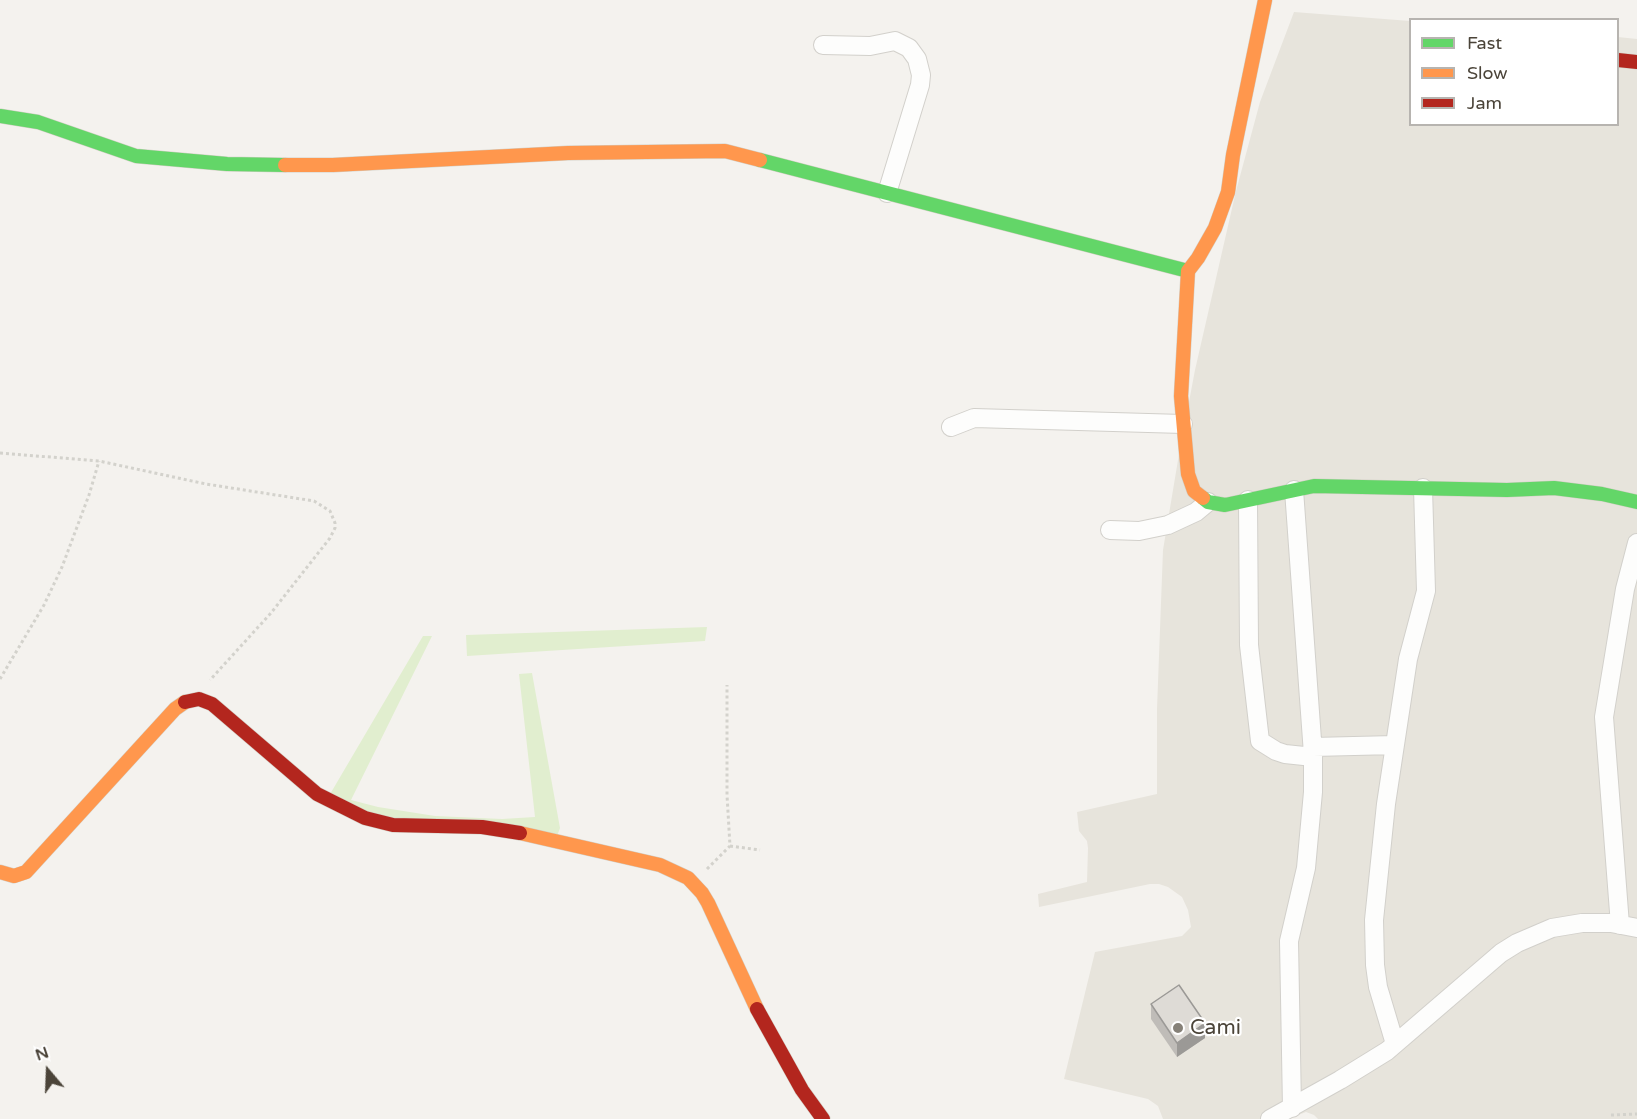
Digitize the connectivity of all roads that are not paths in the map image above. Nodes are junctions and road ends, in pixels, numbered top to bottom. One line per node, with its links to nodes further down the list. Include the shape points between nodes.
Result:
1 (1266, 0): 7 (street, via 1228,192 1215,228)
2 (823, 45): 6 (street, via 870,46 895,41 909,48 917,59 920,85)
3 (1619, 60): 4 (street)
4 (1637, 62)
5 (0, 116): 6 (street, via 38,122 136,156 182,161 280,166 568,153 724,151)
6 (887, 193): 7 (street)
7 (1188, 271): 8 (street)
8 (1183, 424): 9 (street, via 974,418); 13 (street, via 1190,483)
9 (951, 426)
10 (1424, 488): 11 (street, via 1314,486); 14 (street, via 1554,488); 17 (street, via 1426,591 1408,659)
11 (1294, 490): 12 (street); 18 (street)
12 (1248, 500): 13 (street, via 1225,505); 18 (street, via 1249,645 1260,741 1285,754 1304,756)
13 (1208, 502): 15 (street, via 1168,525 1138,531)
14 (1637, 502)
15 (1110, 530)
16 (1637, 543): 20 (street, via 1625,589 1604,717)
17 (1395, 745): 18 (street); 21 (street, via 1374,920 1378,987)
18 (1313, 751): 22 (street, via 1308,849 1289,941)
19 (0, 872): 23 (street, via 14,876 30,868 175,709 186,701 199,699 212,704 317,794 365,818 393,825 482,827 533,835 670,868 694,884 708,903 749,995 802,1090)
20 (1628, 926): 21 (street, via 1596,922 1534,934 1501,954)
21 (1395, 1044): 22 (street)
22 (1292, 1108): 24 (street)
23 (823, 1119)
24 (1270, 1119)

